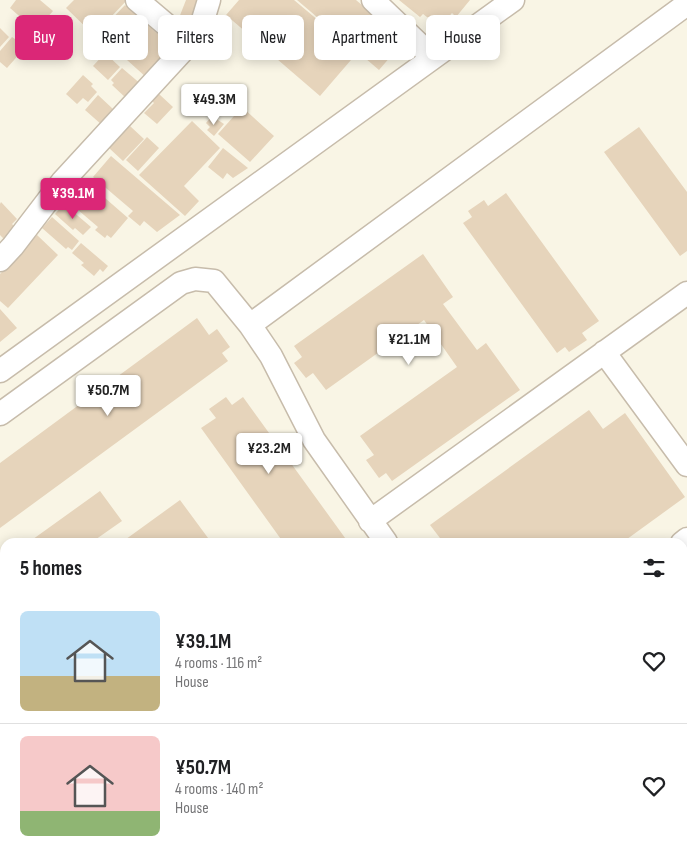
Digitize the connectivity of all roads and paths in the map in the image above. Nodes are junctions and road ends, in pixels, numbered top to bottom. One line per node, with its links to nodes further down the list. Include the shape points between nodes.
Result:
1 (137, 0): 8 (street)
2 (209, 0): 6 (street)
3 (373, 0): 9 (street)
4 (513, 0): 7 (street)
5 (687, 4): 14 (street)
6 (204, 15)
7 (492, 15)
8 (158, 18)
9 (426, 52)
10 (174, 60): 12 (street, via 62,182)
11 (430, 60): 16 (street)
12 (1, 257)
13 (687, 293): 15 (street)
14 (250, 325): 17 (street, via 214,281 196,279 181,283); 19 (street, via 271,356 314,440)
15 (604, 352): 18 (street); 19 (street)
16 (0, 371)
17 (0, 414)
18 (687, 465)
19 (370, 521): 20 (street)
20 (383, 538)

